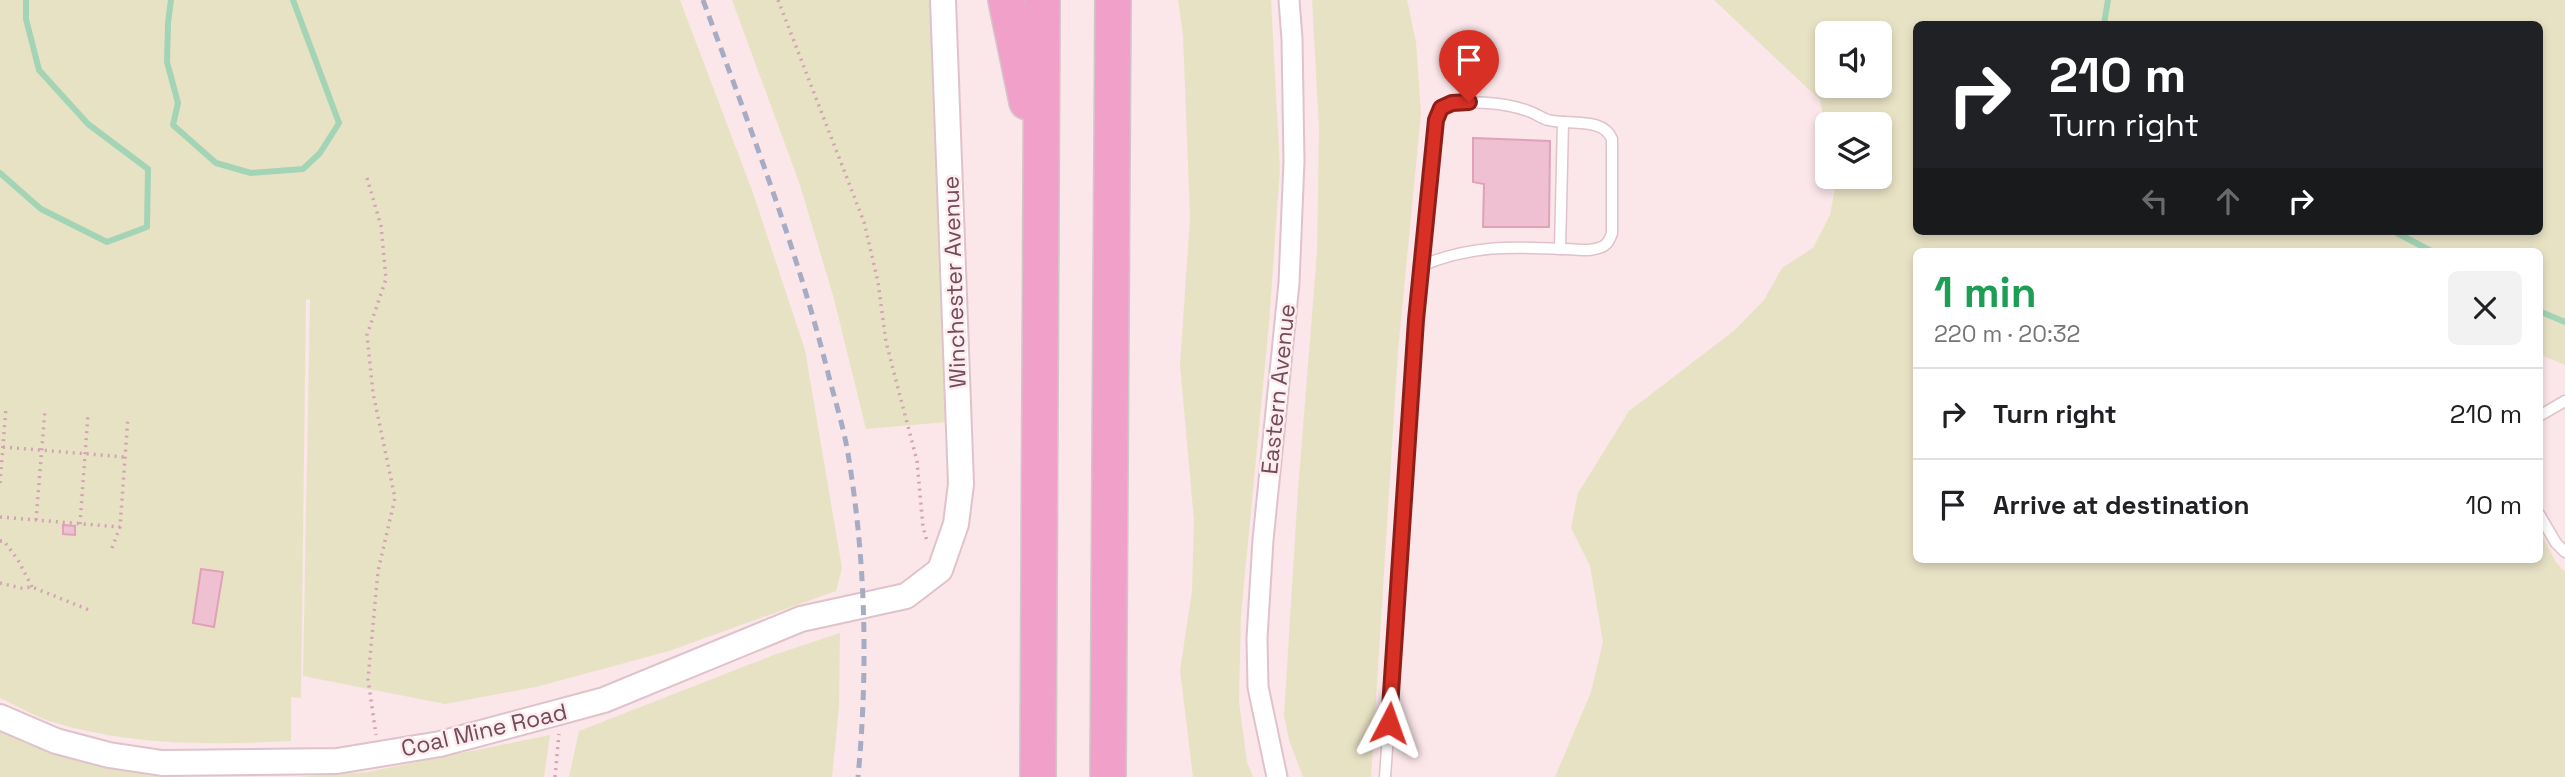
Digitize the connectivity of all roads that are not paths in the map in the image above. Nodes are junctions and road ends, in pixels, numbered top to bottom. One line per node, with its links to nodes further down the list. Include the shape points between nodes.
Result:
1 (943, 0): 14 (street, Winchester Avenue, via 961,484 956,524)
2 (1006, 0): 7 (highway)
3 (1042, 0): 7 (highway)
4 (1113, 0): 17 (highway)
5 (1289, 0): 18 (street, Eastern Avenue, via 1294,161 1289,270 1257,638 1258,687)
6 (1563, 122): 8 (lane); 8 (lane, via 1599,125 1609,131 1612,233 1603,247); 9 (lane, via 1527,110 1469,102 1441,108)
7 (1041, 167): 16 (highway)
8 (1560, 249): 9 (lane, via 1474,249)
9 (1421, 267): 19 (lane)
10 (2565, 401): 11 (lane)
11 (2543, 414)
12 (2543, 521): 13 (lane)
13 (2565, 552)
14 (939, 568): 15 (street, Coal Mine Road, via 906,596 801,619 604,700 440,744 337,761 162,763 56,741)
15 (0, 717)
16 (1038, 777)
17 (1108, 777)
18 (1277, 777)
19 (1385, 777)

